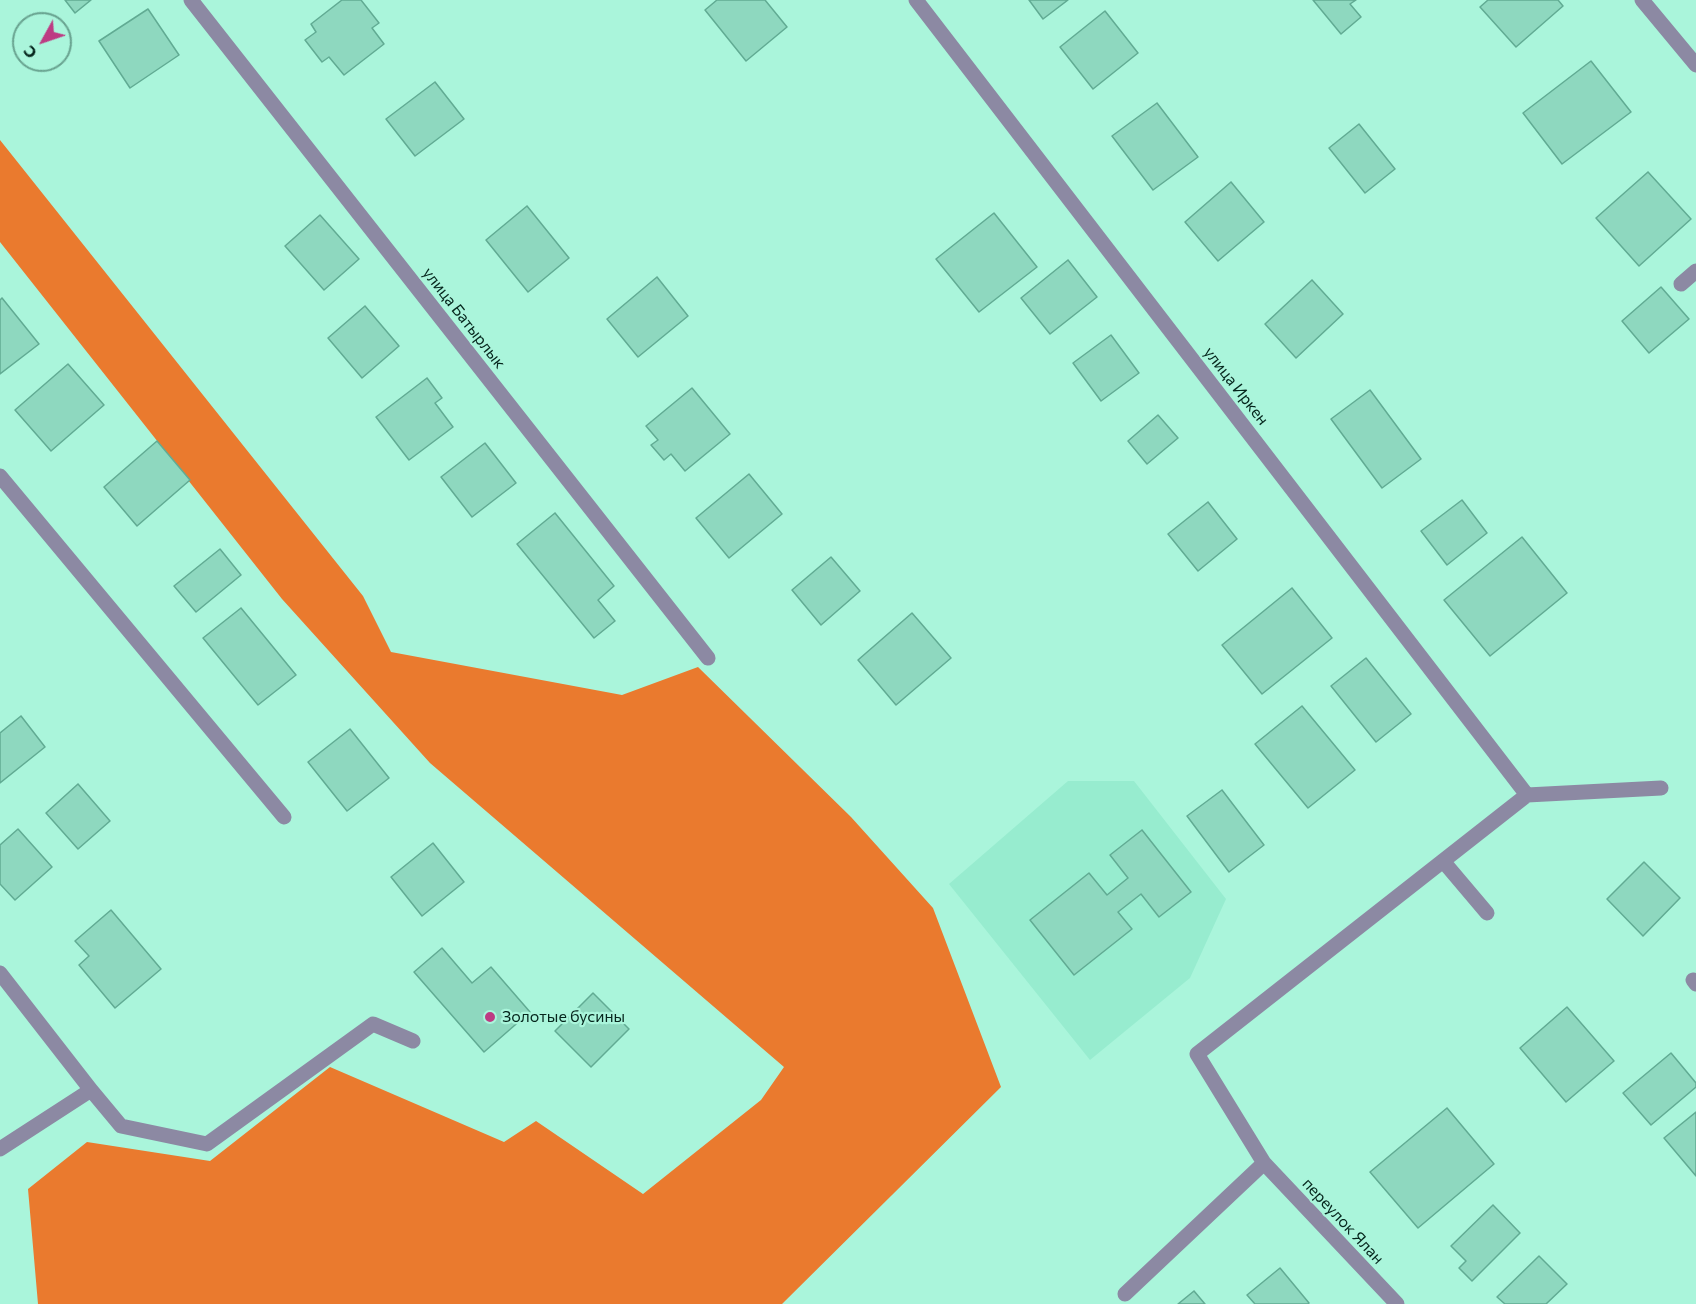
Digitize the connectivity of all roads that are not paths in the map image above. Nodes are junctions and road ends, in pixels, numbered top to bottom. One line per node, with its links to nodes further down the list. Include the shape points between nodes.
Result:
1 (191, 0): 8 (street, улица Батырлык)
2 (916, 0): 10 (street, улица Иркен)
3 (1642, 0): 4 (street)
4 (1696, 65)
5 (1696, 271): 6 (street)
6 (1681, 284)
7 (0, 476): 11 (street)
8 (708, 658)
9 (1661, 788): 10 (street)
10 (1527, 795): 12 (street)
11 (284, 817)
12 (1443, 861): 13 (street); 18 (street, переулок Ялан, via 1197,1054)
13 (1487, 913)
14 (0, 973): 16 (street)
15 (413, 1041): 16 (street, via 373,1024 207,1144 121,1126)
16 (91, 1090): 17 (street)
17 (0, 1149)
18 (1264, 1163): 19 (street); 20 (street, переулок Ялан)
19 (1125, 1294)
20 (1397, 1304)

